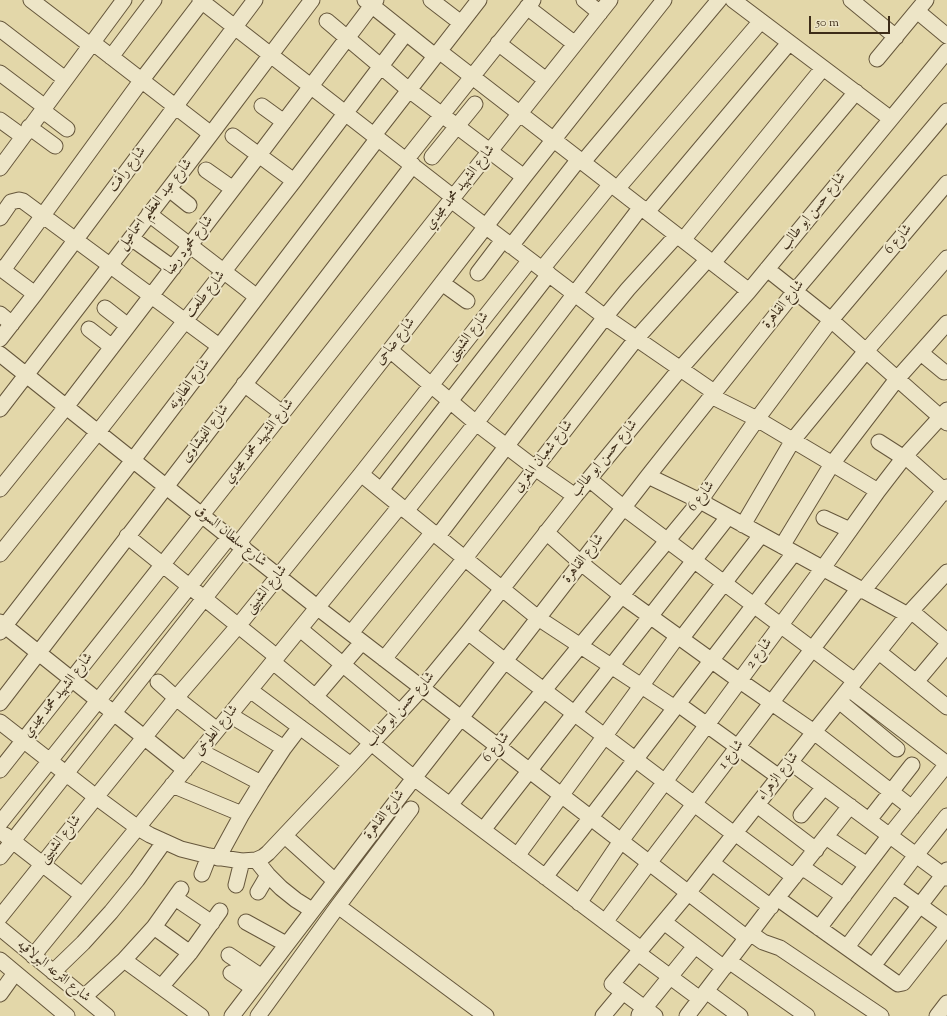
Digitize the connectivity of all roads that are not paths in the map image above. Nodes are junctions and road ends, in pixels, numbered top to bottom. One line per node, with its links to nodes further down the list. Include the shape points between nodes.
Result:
1 (32, 0): 30 (street)
2 (154, 0): 35 (street)
3 (202, 0): 22 (street); 43 (street)
4 (255, 0): 22 (street, شارع رأفت)
5 (312, 0): 34 (street, شارع عبد العظيم اسماعيل)
6 (431, 0): 21 (street)
7 (479, 0): 21 (street, شارع الطابونه)
8 (584, 0): 18 (street)
9 (610, 0): 18 (street, شارع الشهيد محمد مجدي)
10 (664, 0): 64 (street, شارع ضاحى)
11 (719, 0): 69 (street)
12 (733, 0): 20 (street)
13 (851, 0): 26 (street)
14 (119, 2): 30 (street)
15 (371, 2): 24 (street); 27 (street, شارع محمود رضا)
16 (530, 4): 29 (street, شارع الفيشاوى); 31 (street)
17 (922, 6): 25 (street); 26 (street)
18 (600, 13): 31 (street, شارع الشهيد محمد مجدي)
19 (327, 21): 27 (street)
20 (761, 21): 28 (street); 76 (street)
21 (461, 23): 33 (street, شارع الطابونه)
22 (235, 27): 34 (street); 49 (street, شارع رأفت)
23 (0, 29): 41 (street)
24 (406, 33): 33 (street); 37 (street, شارع طلعت)
25 (947, 36)
26 (896, 37): 36 (street)
27 (347, 39): 37 (street); 44 (street, شارع محمود رضا)
28 (789, 42): 38 (street); 81 (street, شارع الطوخى)
29 (498, 43): 40 (street, شارع الفيشاوى); 42 (street)
30 (91, 44): 35 (street); 41 (street)
31 (574, 44): 42 (street, شارع الشهيد محمد مجدي)
32 (947, 50): 55 (street, شارع حسن ابو طالب)
33 (437, 54): 40 (street); 45 (street, شارع الطابونه)
34 (271, 55): 44 (street, via 292,62); 61 (street, شارع عبد العظيم اسماعيل)
35 (112, 57): 43 (street)
36 (877, 60)
37 (381, 66): 45 (street); 52 (street, شارع طلعت)
38 (823, 68): 46 (street); 86 (street)
39 (0, 73): 50 (street)
40 (472, 76): 53 (street); 54 (street, شارع الفيشاوى)
41 (65, 79): 50 (street)
42 (546, 80): 53 (street, شارع الشهيد محمد مجدي)
43 (141, 81): 49 (street); 83 (street)
44 (311, 86): 52 (street); 57 (street, شارع محمود رضا)
45 (409, 90): 54 (street); 63 (street, شارع الطابونه)
46 (856, 92): 55 (street); 93 (street, شارع شعبان المغربى)
47 (474, 104): 58 (street)
48 (262, 106): 57 (street)
49 (176, 107): 61 (street); 88 (street, شارع رأفت)
50 (43, 108): 59 (street); 60 (street)
51 (947, 112): 103 (street, شارع القاهرة)
52 (346, 113): 63 (street); 74 (street, شارع طلعت)
53 (519, 113): 64 (street); 66 (street, شارع الشهيد محمد مجدي)
54 (442, 115): 58 (street); 70 (street, شارع الفيشاوى)
55 (891, 119): 97 (street, شارع حسن ابو طالب)
56 (0, 120): 60 (street)
57 (284, 122): 67 (street, شارع محمود رضا)
58 (457, 126): 66 (street); 68 (street)
59 (67, 129)
60 (26, 132): 65 (street); 71 (street)
61 (211, 134): 77 (street, شارع عبد العظيم اسماعيل)
62 (233, 136): 67 (street)
63 (376, 136): 70 (street); 107 (street, شارع الطابونه)
64 (554, 140): 69 (street); 73 (street, شارع ضاحى)
65 (55, 146)
66 (490, 151): 73 (street); 79 (street, شارع الشهيد محمد مجدي)
67 (259, 155): 74 (street); 78 (street, شارع محمود رضا)
68 (432, 157)
69 (581, 161): 76 (street); 89 (street)
70 (409, 162): 79 (street); 130 (street, شارع الفيشاوى)
71 (0, 167)
72 (206, 170): 78 (street)
73 (524, 177): 85 (street, شارع ضاحى)
74 (294, 181): 98 (street, شارع طلعت)
75 (947, 183): 112 (street, شارع 6)
76 (614, 186): 81 (street); 99 (street)
77 (169, 189): 80 (street); 82 (street, شارع عبد العظيم اسماعيل)
78 (233, 189): 90 (street, شارع محمود رضا)
79 (452, 198): 85 (street); 136 (street, شارع الشهيد محمد مجدي)
80 (190, 205)
81 (644, 210): 86 (street); 105 (street, شارع الطوخى)
82 (149, 214): 87 (street, شارع عبد العظيم اسماعيل); 90 (street)
83 (43, 216): 84 (street, via 19,200 11,202); 88 (street); 96 (street)
84 (0, 218)
85 (486, 226): 89 (street); 101 (street, شارع ضاحى)
86 (680, 237): 93 (street); 111 (street, via 632,283)
87 (131, 238): 94 (street, شارع عبد العظيم اسماعيل); 95 (street)
88 (76, 240): 94 (street); 104 (street, شارع رأفت)
89 (507, 242): 92 (street); 100 (street)
90 (190, 246): 95 (street, شارع محمود رضا); 98 (street)
91 (947, 258): 123 (street)
92 (530, 260): 99 (street); 131 (street, شارع الشبينى)
93 (710, 261): 102 (street); 119 (street, شارع شعبان المغربى)
94 (110, 265): 106 (street); 128 (street, شارع عبد العظيم اسماعيل)
95 (173, 268): 106 (street, شارع محمود رضا)
96 (1, 269): 104 (street)
97 (767, 269): 102 (street, شارع حسن ابو طالب); 103 (street)
98 (224, 272): 107 (street); 113 (street, شارع طلعت)
99 (546, 272): 105 (street); 133 (street)
100 (478, 273)
101 (442, 283): 108 (street); 122 (street, شارع ضاحى)
102 (749, 291): 126 (street, شارع حسن ابو طالب)
103 (795, 291): 112 (street); 132 (street, شارع القاهرة)
104 (35, 294): 115 (street, شارع رأفت)
105 (575, 294): 111 (street); 139 (street, شارع الطوخى)
106 (151, 296): 113 (street); 116 (street, شارع محمود رضا)
107 (257, 297): 120 (street, شارع الطابونه)
108 (467, 301)
109 (104, 308): 116 (street)
110 (0, 314): 115 (street)
111 (605, 317): 119 (street); 143 (street)
112 (831, 320): 123 (street); 138 (street, شارع 6)
113 (185, 321): 120 (street); 140 (street, شارع طلعت)
114 (947, 323): 124 (street)
115 (12, 324): 118 (street, شارع رأفت)
116 (128, 326): 121 (street, شارع محمود رضا)
117 (88, 329): 121 (street)
118 (0, 339)
119 (636, 339): 126 (street); 147 (street, شارع شعبان المغربى)
120 (219, 346): 145 (street, شارع الطابونه)
121 (112, 347): 134 (street, شارع محمود رضا)
122 (390, 350): 131 (street); 170 (street, شارع ضاحى)
123 (866, 351): 129 (street); 141 (street)
124 (921, 353): 127 (street); 129 (street)
125 (0, 354): 128 (street, شارع سلطان السوق)
126 (680, 369): 132 (street); 150 (street, شارع حسن ابو طالب)
127 (944, 372)
128 (26, 374): 134 (street, شارع سلطان السوق); 135 (street, شارع عبد العظيم اسماعيل)
129 (897, 379): 137 (street); 146 (street)
130 (244, 384): 136 (street); 151 (street, شارع الفيشاوى)
131 (431, 385): 133 (street); 148 (street, شارع الشبينى)
132 (713, 394): 138 (street); 149 (street, شارع القاهرة)
133 (450, 402): 139 (street); 153 (street)
134 (66, 406): 140 (street, شارع سلطان السوق); 152 (street, شارع محمود رضا)
135 (0, 409)
136 (282, 413): 160 (street, شارع الشهيد محمد مجدي)
137 (945, 417): 144 (street, شارع 2)
138 (757, 419): 141 (street); 157 (street, شارع 6)
139 (476, 423): 143 (street); 158 (street, شارع الطوخى)
140 (98, 432): 145 (street, شارع سلطان السوق); 172 (street, شارع طلعت)
141 (792, 440): 146 (street); 163 (street)
142 (879, 442): 144 (street)
143 (506, 446): 147 (street); 166 (street)
144 (904, 457): 154 (street); 155 (street, شارع 2)
145 (133, 460): 151 (street, شارع سلطان السوق); 193 (street, شارع الطابونه)
146 (832, 464): 155 (street); 171 (street)
147 (535, 468): 156 (street); 173 (street, شارع شعبان المغربى)
148 (361, 474): 153 (street); 178 (street, شارع الشبينى)
149 (648, 476): 157 (street); 159 (street, شارع القاهرة)
150 (589, 479): 156 (street, شارع حسن ابو طالب); 159 (street)
151 (166, 486): 160 (street, شارع سلطان السوق); 168 (street, شارع الفيشاوى)
152 (0, 489)
153 (381, 490): 158 (street)
154 (946, 490): 183 (street, شارع 1)
155 (878, 491): 164 (street, شارع 2)
156 (575, 496): 165 (street, شارع حسن ابو طالب)
157 (700, 501): 161 (street); 169 (street, شارع 6)
158 (403, 508): 166 (street); 187 (street, شارع الطوخى)
159 (624, 508): 169 (street); 175 (street, شارع القاهرة)
160 (202, 515): 170 (street, شارع سلطان السوق); 176 (street, شارع الشهيد محمد مجدي)
161 (728, 517): 163 (street); 174 (street)
162 (824, 518): 164 (street)
163 (743, 525): 167 (street)
164 (850, 530): 177 (street, شارع 2)
165 (546, 532): 175 (street); 182 (street, شارع حسن ابو طالب)
166 (436, 534): 173 (street); 196 (street)
167 (761, 535): 171 (street); 180 (street)
168 (127, 536): 176 (street); 203 (street, شارع الفيشاوى)
169 (668, 541): 174 (street); 184 (street, شارع 6)
170 (237, 543): 178 (street, شارع سلطان السوق); 181 (street); 185 (street, شارع ضاحى)
171 (788, 550): 177 (street); 186 (street)
172 (0, 554)
173 (465, 558): 182 (street); 204 (street, شارع شعبان المغربى)
174 (694, 560): 180 (street); 189 (street)
175 (581, 563): 184 (street); 190 (street, شارع القاهرة)
176 (162, 565): 181 (street); 210 (street, شارع الشهيد محمد مجدي)
177 (823, 568): 183 (street); 191 (street, شارع 2)
178 (278, 576): 187 (street, شارع سلطان السوق); 192 (street, شارع الشبينى)
179 (944, 580): 188 (street, شارع الزهراء)
180 (724, 583): 186 (street); 197 (street)
181 (189, 586): 185 (street); 221 (street)
182 (502, 588): 190 (street); 195 (street, شارع حسن ابو طالب)
183 (861, 590): 188 (street); 201 (street, شارع 1)
184 (622, 596): 189 (street); 199 (street, شارع 6)
185 (204, 599): 192 (street); 228 (street, شارع ضاحى)
186 (754, 605): 191 (street); 207 (street)
187 (318, 608): 194 (street, شارع الطوخى); 196 (street, شارع سلطان السوق)
188 (909, 613): 198 (street); 202 (street, شارع الزهراء)
189 (650, 616): 197 (street); 209 (street)
190 (538, 618): 199 (street); 206 (street, شارع القاهرة)
191 (781, 625): 201 (street); 211 (street, شارع 2)
192 (238, 626): 205 (street); 220 (street, شارع الشبينى)
193 (1, 627): 203 (street)
194 (300, 629): 205 (street, شارع الطوخى); 208 (street)
195 (468, 632): 206 (street); 216 (street, شارع حسن ابو طالب)
196 (356, 637): 204 (street, شارع سلطان السوق); 208 (street)
197 (679, 638): 207 (street); 215 (street)
198 (947, 641)
199 (580, 646): 209 (street); 218 (street, شارع 6)
200 (947, 646): 213 (street)
201 (813, 649): 214 (street); 224 (street, شارع 1)
202 (879, 652): 213 (street); 214 (street, شارع الزهراء)
203 (39, 653): 210 (street); 223 (street, شارع الفيشاوى)
204 (384, 659): 216 (street, شارع سلطان السوق)
205 (275, 660): 217 (street, شارع الطوخى); 219 (street)
206 (505, 661): 218 (street); 231 (street, شارع القاهرة)
207 (711, 661): 211 (street); 225 (street)
208 (343, 664): 219 (street); 227 (street)
209 (611, 666): 215 (street); 229 (street)
210 (72, 680): 221 (street); 239 (street, شارع الشهيد محمد مجدي)
211 (740, 681): 224 (street); 233 (street, شارع 2)
212 (158, 682): 220 (street)
213 (916, 682): 226 (street)
214 (852, 685): 222 (street, شارع الزهراء); 249 (street)
215 (641, 686): 225 (street); 237 (street)
216 (422, 688): 227 (street, شارع حسن ابو طالب); 231 (street, شارع سلطان السوق)
217 (250, 690): 230 (street, شارع الطوخى); 234 (street)
218 (544, 690): 229 (street); 241 (street, شارع 6)
219 (315, 697): 240 (street)
220 (176, 698): 235 (street); 238 (street, شارع الشبينى)
221 (98, 701): 228 (street); 247 (street)
222 (839, 701): 236 (street, شارع الزهراء); 244 (street)
223 (0, 703)
224 (771, 703): 236 (street); 242 (street, شارع 1)
225 (676, 706): 233 (street); 246 (street)
226 (947, 707)
227 (400, 712): 240 (street, شارع حسن ابو طالب)
228 (113, 713): 238 (street); 255 (street, شارع ضاحى)
229 (574, 714): 237 (street); 254 (street)
230 (230, 715): 235 (street, شارع الطوخى); 243 (street)
231 (461, 718): 241 (street, شارع سلطان السوق); 257 (street, شارع القاهرة)
232 (0, 722): 239 (street)
233 (707, 725): 242 (street); 258 (street, شارع 2)
234 (300, 727): 243 (street); 250 (street)
235 (217, 730): 245 (street, شارع الطوخى)
236 (814, 732): 248 (street, شارع الزهراء); 262 (street)
237 (604, 736): 246 (street); 263 (street)
238 (144, 738): 253 (street); 264 (street, شارع الشبينى)
239 (24, 740): 247 (street); 252 (street, شارع الشهيد محمد مجدي)
240 (372, 743): 250 (street, شارع حسن ابو طالب); 257 (street)
241 (498, 747): 254 (street, شارع سلطان السوق); 266 (street, شارع 6)
242 (738, 747): 256 (street); 265 (street, شارع 1)
243 (284, 748): 259 (street)
244 (897, 749)
245 (200, 751): 253 (street, شارع الطوخى); 259 (street)
246 (635, 760): 258 (street); 274 (street)
247 (50, 761): 255 (street); 276 (street)
248 (790, 762): 256 (street, شارع الزهراء); 261 (street)
249 (947, 764): 269 (street)
250 (351, 765): 282 (street, شارع حسن ابو طالب)
251 (912, 765): 262 (street)
252 (0, 770)
253 (185, 770): 260 (street, شارع الطوخى)
254 (529, 771): 263 (street, شارع سلطان السوق); 278 (street)
255 (66, 773): 264 (street); 284 (street, شارع ضاحى)
256 (779, 777): 267 (street, شارع الزهراء)
257 (414, 778): 266 (street); 302 (street, شارع القاهرة)
258 (665, 782): 265 (street); 285 (street, شارع 2)
259 (260, 783): 271 (street)
260 (172, 786): 271 (street); 277 (street, شارع الطوخى)
261 (824, 787): 268 (street); 272 (street)
262 (891, 792): 269 (street); 275 (street)
263 (561, 795): 274 (street, شارع سلطان السوق); 290 (street)
264 (96, 797): 277 (street); 295 (street, شارع الشبينى)
265 (694, 804): 280 (street); 293 (street, شارع 1)
266 (450, 805): 278 (street)
267 (757, 805): 280 (street, شارع الزهراء); 287 (street)
268 (850, 806): 275 (street); 283 (street)
269 (912, 808): 281 (street)
270 (411, 809): 312 (street)
271 (242, 814): 291 (street)
272 (801, 815)
273 (947, 816): 288 (street)
274 (591, 818): 285 (street, شارع سلطان السوق); 301 (street)
275 (868, 820): 281 (street)
276 (0, 823)
277 (138, 828): 286 (street); 307 (street, شارع الطوخى)
278 (483, 830): 290 (street)
279 (0, 831): 284 (street)
280 (734, 834): 294 (street, شارع الزهراء); 297 (street)
281 (890, 835): 288 (street); 296 (street)
282 (285, 836): 292 (street, شارع حسن ابو طالب, via 262,857); 302 (street)
283 (826, 837): 287 (street); 296 (street)
284 (12, 841): 289 (street, شارع ضاحى); 295 (street)
285 (621, 841): 293 (street, شارع سلطان السوق); 309 (street, شارع 2)
286 (164, 842): 291 (street); 334 (street, via 111,912)
287 (816, 850): 297 (street)
288 (916, 855): 299 (street); 304 (street)
289 (0, 856)
290 (517, 856): 301 (street)
291 (214, 857): 292 (street); 298 (street)
292 (249, 860): 300 (street); 303 (street)
293 (649, 863): 306 (street, شارع سلطان السوق); 316 (street, شارع 1)
294 (712, 863): 306 (street, شارع الزهراء); 310 (street)
295 (42, 864): 307 (street); 314 (street, شارع الشبينى)
296 (867, 865): 308 (street)
297 (798, 872): 308 (street); 310 (street)
298 (202, 874)
299 (946, 874): 311 (street)
300 (268, 875): 305 (street); 313 (street, via 296,900)
301 (545, 877): 309 (street)
302 (335, 881): 313 (street, شارع القاهرة)
303 (236, 885)
304 (893, 886): 311 (street); 325 (street)
305 (258, 892)
306 (688, 893): 317 (street, شارع الزهراء); 322 (street, شارع سلطان السوق)
307 (82, 896): 328 (street, شارع الطوخى)
308 (844, 896): 321 (street)
309 (579, 902): 316 (street)
310 (774, 902): 321 (street); 322 (street)
311 (920, 905): 318 (street); 333 (street)
312 (338, 906): 350 (street); 351 (street)
313 (312, 910): 323 (street, شارع القاهرة)
314 (0, 918)
315 (246, 922): 323 (street)
316 (606, 922): 326 (street)
317 (664, 922): 324 (street); 326 (street, شارع الزهراء)
318 (947, 926): 333 (street, via 903,983 898,984)
319 (154, 927): 327 (street); 327 (street, via 178,893 216,917); 331 (street)
320 (0, 928): 328 (street, شارع الترعه البولاقيه)
321 (819, 928): 325 (street)
322 (749, 936): 332 (street); 356 (street, شارع سلطان السوق, via 780,948)
323 (286, 944): 338 (street, شارع القاهرة)
324 (695, 946): 332 (street); 337 (street)
325 (847, 947): 333 (street)
326 (639, 951): 337 (street); 340 (street, شارع الزهراء)
327 (190, 953): 339 (street)
328 (33, 956): 334 (street, شارع الترعه البولاقيه)
329 (229, 956): 338 (street)
330 (0, 960): 335 (street, شارع الترعه البولاقيه)
331 (124, 960): 339 (street); 343 (street)
332 (727, 964): 342 (street); 355 (street)
333 (873, 966)
334 (53, 972): 343 (street, شارع الترعه البولاقيه)
335 (15, 973): 341 (street); 346 (street, شارع الترعه البولاقيه)
336 (232, 973): 338 (street)
337 (670, 977): 342 (street); 345 (street)
338 (257, 983): 349 (street, شارع القاهرة)
339 (161, 987): 348 (street)
340 (618, 988): 345 (street); 352 (street, شارع الزهراء)
341 (0, 994)
342 (703, 995): 353 (street); 354 (street)
343 (84, 997): 347 (street, شارع الترعه البولاقيه)
344 (947, 1003): 357 (street)
345 (646, 1013)
346 (66, 1016)
347 (107, 1016)
348 (201, 1016)
349 (232, 1016)
350 (258, 1016)
351 (486, 1016)
352 (602, 1016)
353 (687, 1016)
354 (740, 1016)
355 (807, 1016)
356 (881, 1016)
357 (937, 1016)

